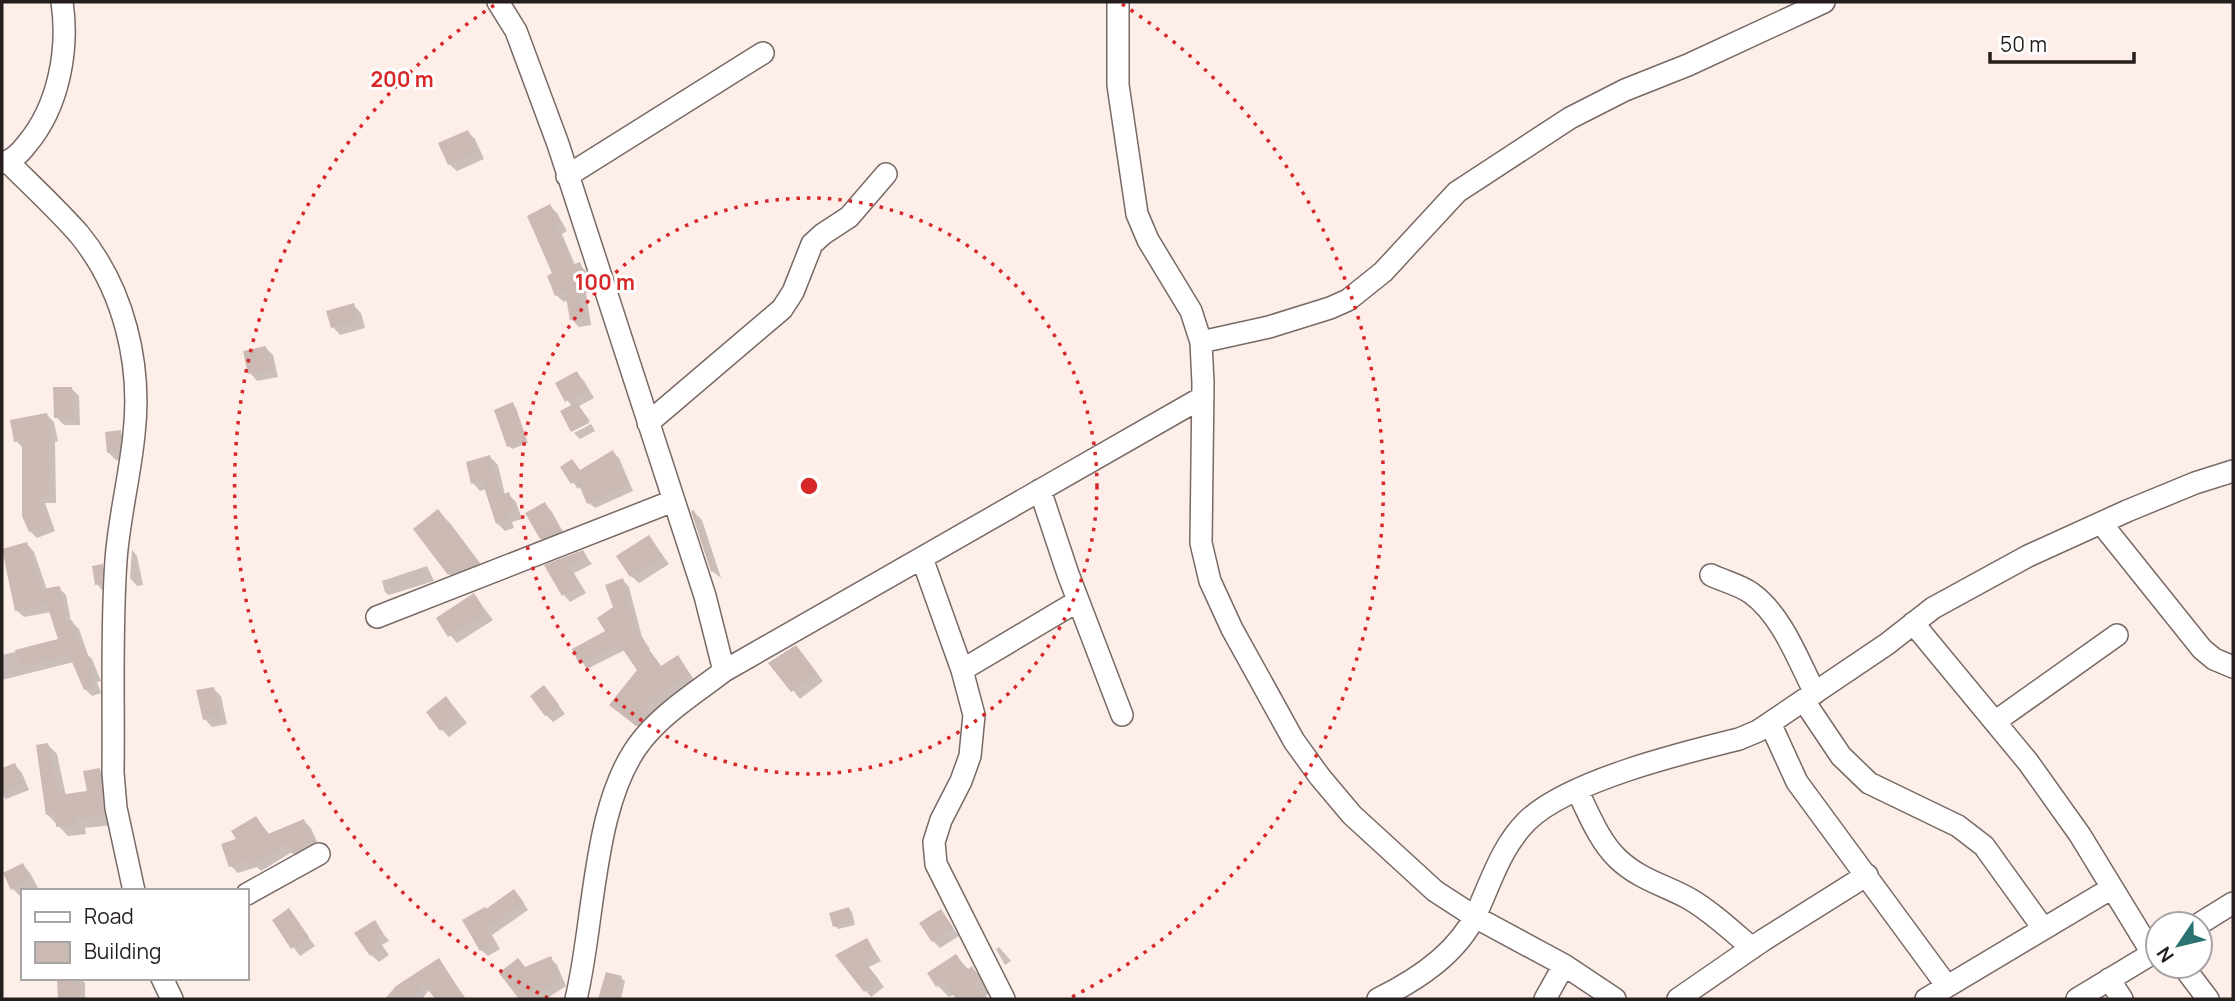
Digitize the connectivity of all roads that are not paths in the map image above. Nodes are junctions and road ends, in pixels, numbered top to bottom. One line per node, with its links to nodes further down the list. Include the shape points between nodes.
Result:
1 (62, 2): 6 (street, via 63,58 47,112 35,135)
2 (498, 2): 8 (street, via 516,31)
3 (1118, 2): 9 (street, via 1118,85 1137,214 1191,311)
4 (1824, 2): 9 (street, via 1570,118 1457,192 1383,272 1348,300 1281,324)
5 (763, 53): 8 (street)
6 (5, 163): 33 (street, via 79,234 118,303 128,331 134,432 116,559 113,773)
7 (886, 174): 11 (street, via 849,217 812,244 782,309)
8 (567, 176): 11 (street)
9 (1201, 342): 10 (street)
10 (1203, 397): 13 (street); 37 (street, via 1201,543 1210,581 1232,629 1294,741 1320,778 1391,852)
11 (648, 423): 14 (street)
12 (2233, 471): 15 (street)
13 (1040, 490): 16 (street); 18 (street)
14 (673, 501): 19 (street); 24 (street)
15 (2101, 523): 20 (street, via 2028,556); 22 (street, via 2202,649)
16 (922, 558): 23 (street); 24 (street)
17 (1711, 575): 25 (street, via 1750,592 1771,614)
18 (1078, 601): 23 (street); 26 (street)
19 (377, 617)
20 (1913, 623): 25 (street); 27 (street)
21 (2117, 635): 27 (street)
22 (2233, 667)
23 (962, 670): 49 (street, via 974,715 973,738 961,781 934,842 936,864)
24 (724, 671): 48 (street, via 660,721 623,768 601,845)
25 (1810, 697): 28 (street); 38 (street, via 1841,756 1869,783 1958,825 1984,846)
26 (1122, 715)
27 (1996, 721): 32 (street, via 2067,816)
28 (1770, 723): 29 (street, via 1739,739); 31 (street, via 1797,782)
29 (1577, 790): 37 (street, via 1528,820 1510,841); 40 (street, via 1617,858 1645,880 1690,899)
30 (319, 854): 34 (street)
31 (1867, 875): 40 (street); 46 (street)
32 (2112, 888): 38 (street); 39 (street)
33 (134, 889)
34 (248, 893)
35 (2233, 903): 36 (street)
36 (2214, 915)
37 (1475, 917): 42 (street); 50 (street, via 1435,965)
38 (2043, 928): 46 (street)
39 (2144, 935)
40 (1752, 948): 53 (street)
41 (2144, 958): 43 (street)
42 (1564, 965): 51 (street); 52 (street)
43 (2109, 979): 55 (street); 56 (street)
44 (163, 980): 47 (street)
45 (2194, 980): 57 (street)
46 (1947, 986): 54 (street)
47 (172, 999)
48 (576, 999)
49 (1004, 999)
50 (1378, 999)
51 (1545, 999)
52 (1615, 999)
53 (1678, 999)
54 (1926, 999)
55 (2077, 999)
56 (2122, 999)
57 (2208, 999)

